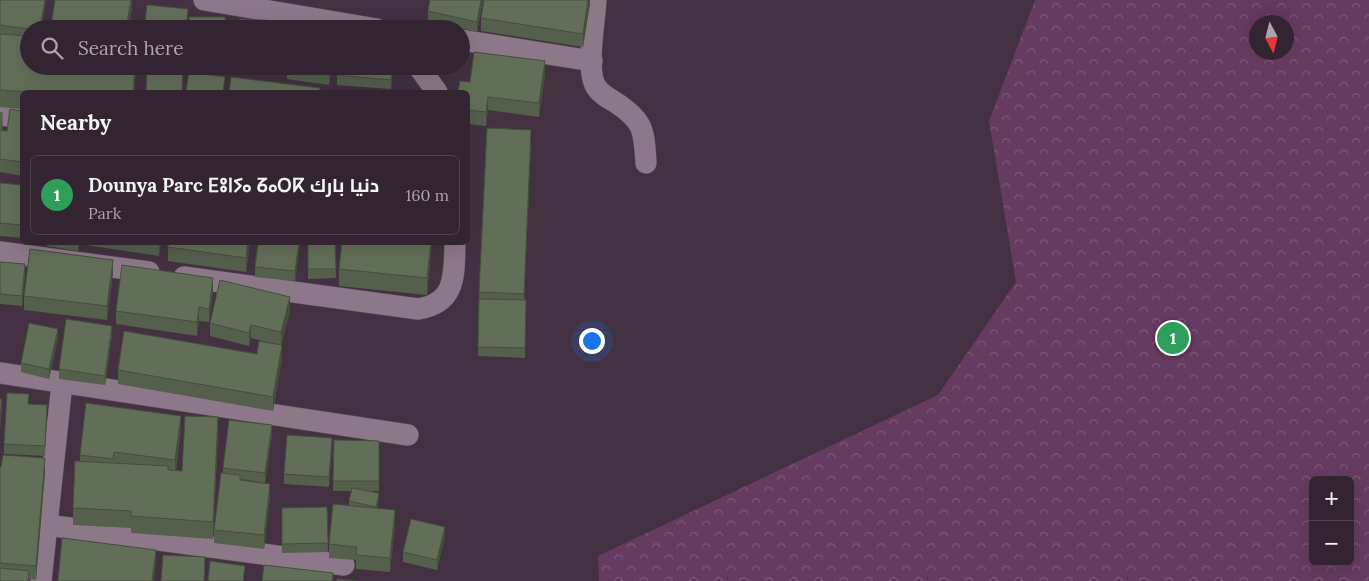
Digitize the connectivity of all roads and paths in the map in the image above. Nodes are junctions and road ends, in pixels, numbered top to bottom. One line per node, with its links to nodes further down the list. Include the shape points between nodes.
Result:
1 (204, 0): 3 (street)
2 (596, 0): 5 (street)
3 (330, 20)
4 (470, 41): 5 (street)
5 (592, 61): 10 (street, via 592,76 600,92 640,122 645,138)
6 (425, 75): 7 (street)
7 (436, 90)
8 (0, 115): 9 (street)
9 (20, 118)
10 (646, 163)
11 (455, 245): 12 (street, via 450,288 437,303 418,309)
12 (0, 252)
13 (0, 373): 14 (street)
14 (62, 383): 15 (street); 16 (street)
15 (408, 435)
16 (47, 525): 17 (street); 18 (street)
17 (344, 565)
18 (41, 581)

